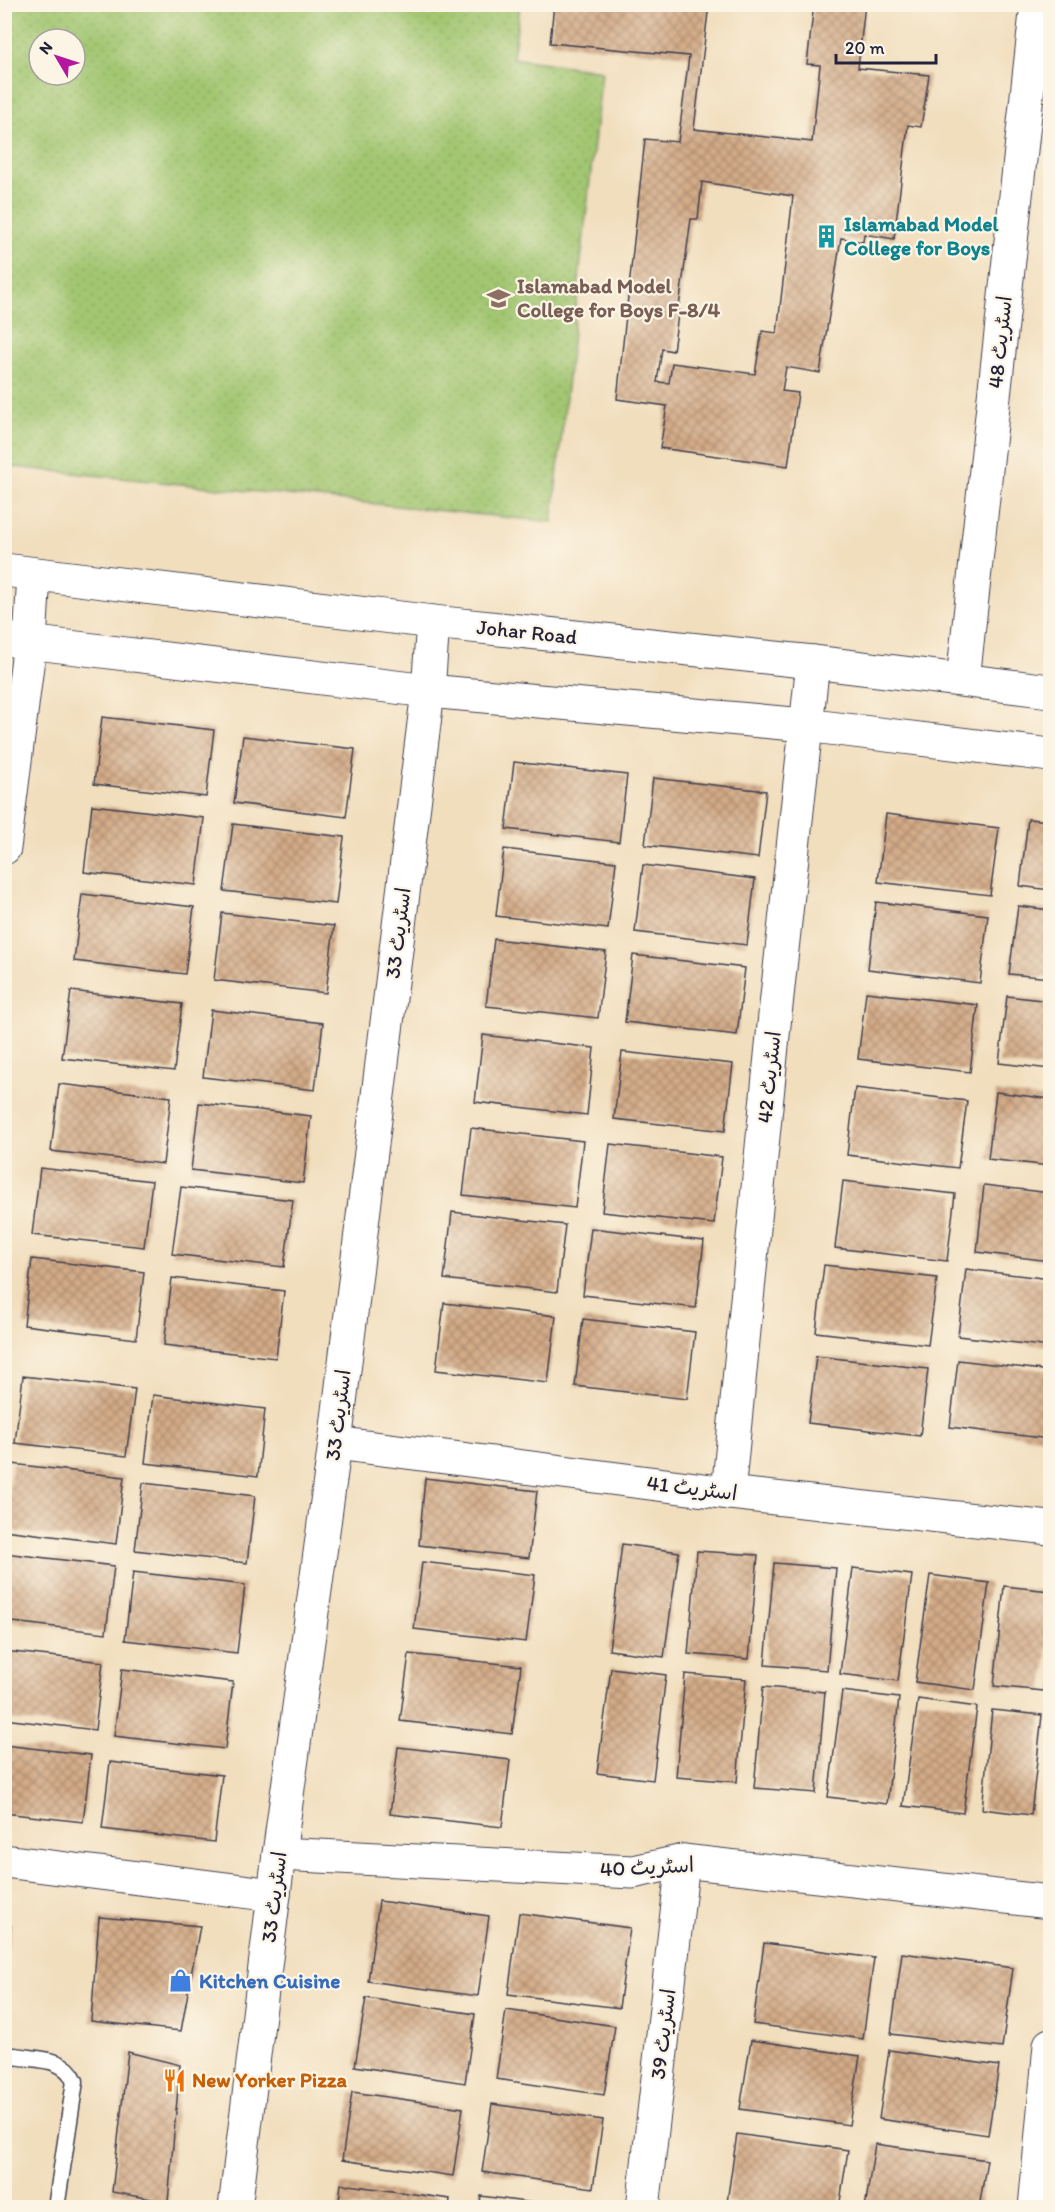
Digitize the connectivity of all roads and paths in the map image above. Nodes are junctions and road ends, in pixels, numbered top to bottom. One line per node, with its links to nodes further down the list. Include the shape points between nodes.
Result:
1 (1037, 4): 6 (street, اسٹریٹ 48)
2 (19, 572): 3 (street, Johar Road); 4 (street)
3 (433, 622): 5 (street, Johar Road); 7 (street, اسٹریٹ 33)
4 (17, 641): 7 (street); 11 (street)
5 (813, 662): 6 (street, Johar Road); 9 (street, اسٹریٹ 42)
6 (963, 680): 8 (street, Johar Road)
7 (428, 691): 9 (street); 12 (street, اسٹریٹ 33)
8 (1050, 691)
9 (805, 725): 10 (street); 13 (street, اسٹریٹ 42)
10 (1050, 755)
11 (4, 848)
12 (334, 1443): 13 (street, اسٹریٹ 41); 15 (street, اسٹریٹ 33)
13 (728, 1493): 14 (street, اسٹریٹ 41)
14 (1050, 1528)
15 (279, 1854): 17 (street, اسٹریٹ 40, via 633,1872); 18 (street, اسٹریٹ 33)
16 (4, 1861): 18 (street)
17 (683, 1861): 19 (street, اسٹریٹ 40); 24 (street, اسٹریٹ 39)
18 (274, 1895): 23 (street, اسٹریٹ 33)
19 (1050, 1902)
20 (1050, 2045): 25 (street)
21 (4, 2062): 22 (lane, via 15,2056 60,2063 70,2070 75,2081)
22 (57, 2208)
23 (235, 2208)
24 (643, 2208)
25 (1035, 2208)

